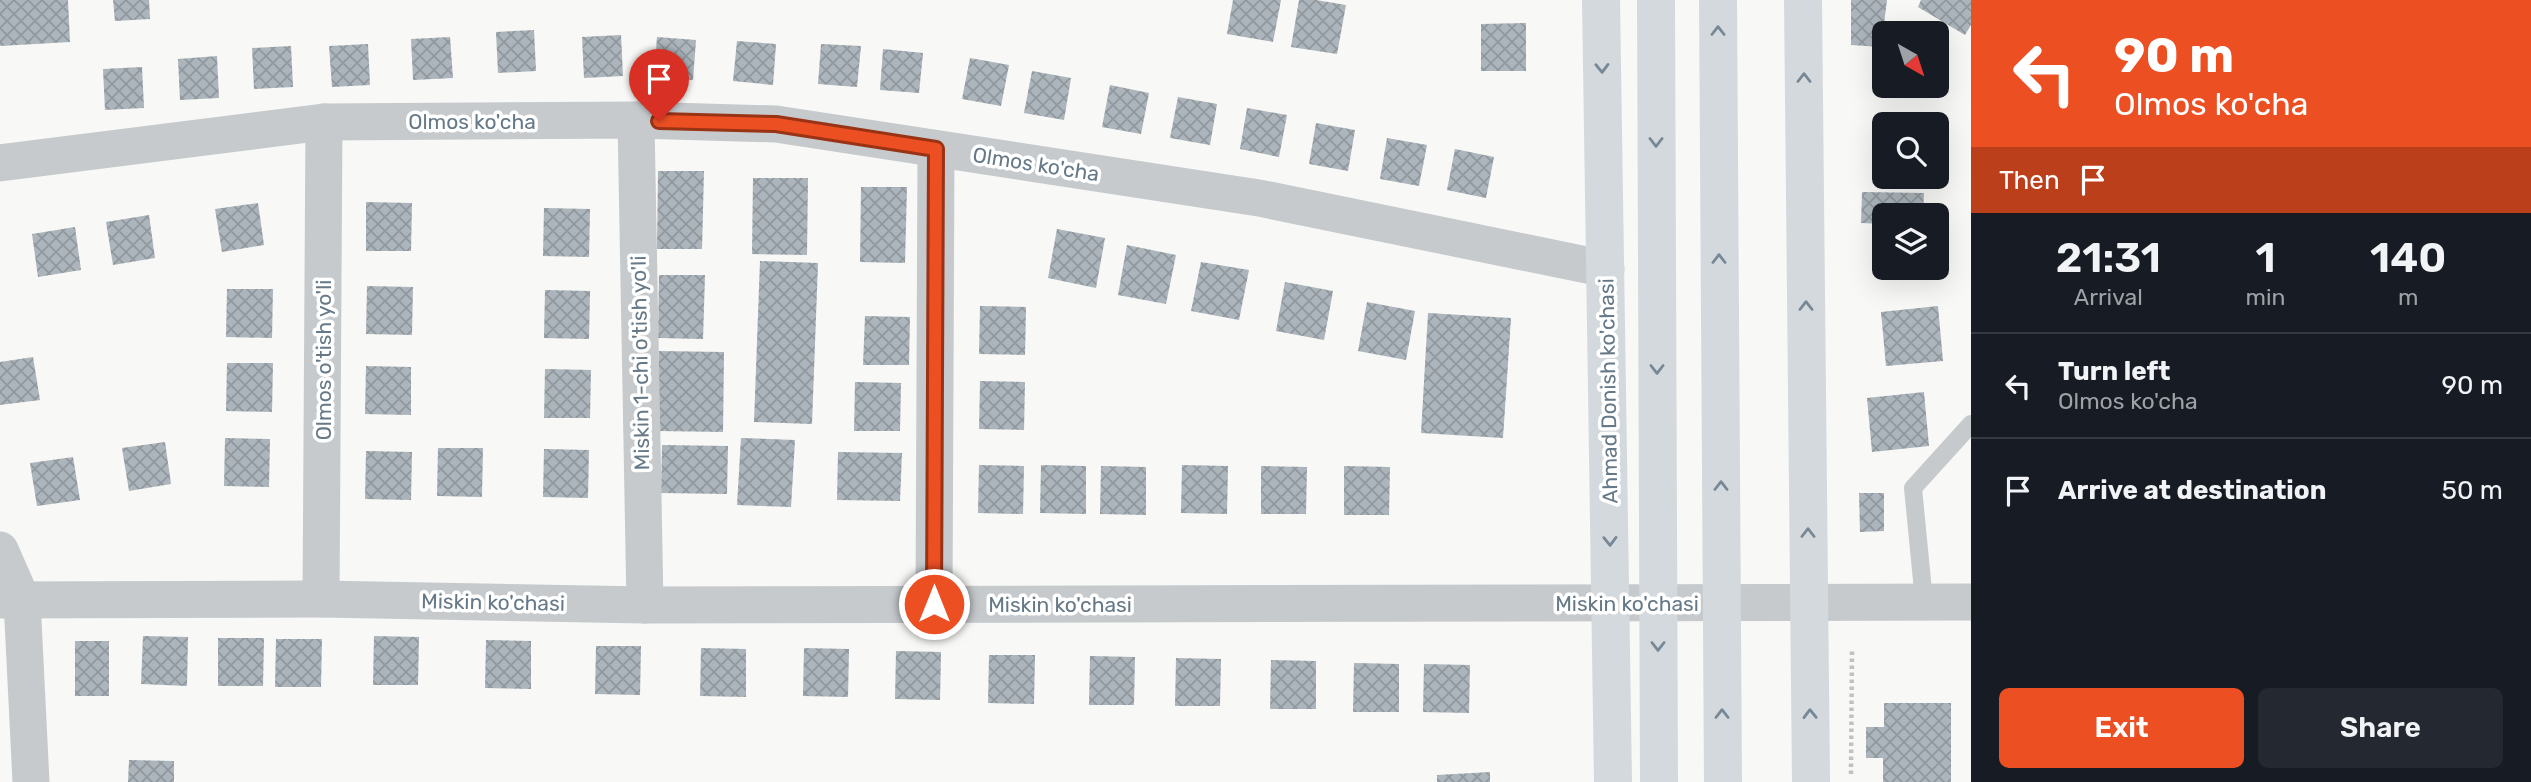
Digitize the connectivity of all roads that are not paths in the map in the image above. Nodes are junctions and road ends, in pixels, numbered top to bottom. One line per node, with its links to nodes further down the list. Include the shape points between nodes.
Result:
1 (1601, 0): 9 (street, Ahmad Donish ko'chasi, one-way to 9)
2 (1656, 0): 22 (street, one-way to 22)
3 (1718, 0): 23 (street, one-way to 3)
4 (1803, 0): 14 (street, one-way to 4)
5 (636, 120): 6 (street, Olmos ko'cha); 7 (street, Olmos ko'cha, via 776,124); 19 (street, Miskin 1-chi o'tish yo'li)
6 (324, 122): 8 (street, Olmos ko'cha); 12 (street, Olmos o'tish yo'li)
7 (936, 149): 9 (street, Olmos ko'cha, via 1259,198); 17 (street)
8 (0, 163)
9 (1606, 269): 18 (street, Ahmad Donish ko'chasi, one-way to 18)
10 (1971, 424): 15 (lane, via 1913,488)
11 (0, 550): 13 (street)
12 (321, 599): 13 (street, Miskin ko'chasi); 19 (street, Miskin ko'chasi)
13 (11, 600): 20 (street)
14 (1808, 601): 15 (street, Miskin ko'chasi); 18 (street, Miskin ko'chasi); 24 (street, one-way to 14)
15 (1924, 601): 16 (street, Miskin ko'chasi)
16 (1971, 601)
17 (934, 604): 18 (street, Miskin ko'chasi); 19 (street, Miskin ko'chasi)
18 (1611, 604): 21 (street, Ahmad Donish ko'chasi)
19 (645, 605)
20 (31, 782)
21 (1613, 782)
22 (1659, 782)
23 (1723, 782)
24 (1811, 782)

